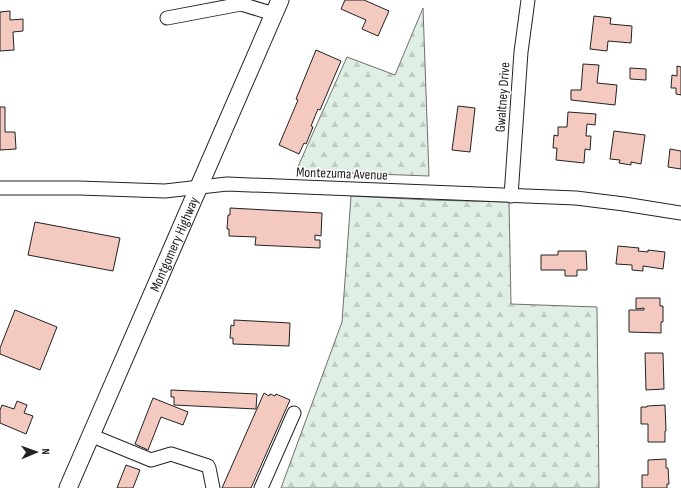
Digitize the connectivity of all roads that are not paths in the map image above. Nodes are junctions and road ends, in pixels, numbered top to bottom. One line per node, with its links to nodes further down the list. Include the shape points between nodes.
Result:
1 (528, 0): 6 (street, Gwaltney Drive, via 521,52)
2 (277, 7): 3 (street, via 241,4); 4 (main road, Montgomery Highway)
3 (167, 18)
4 (199, 187): 5 (street, Montezuma Avenue, via 165,191); 6 (street, Montezuma Avenue, via 228,184); 9 (main road, Montgomery Highway)
5 (0, 188)
6 (511, 196): 7 (street, Montezuma Avenue, via 576,198)
7 (681, 213)
8 (294, 413): 12 (street)
9 (90, 435): 10 (main road, Montgomery Highway); 11 (street, via 151,460 171,454 208,466)
10 (68, 488)
11 (213, 488)
12 (261, 488)

